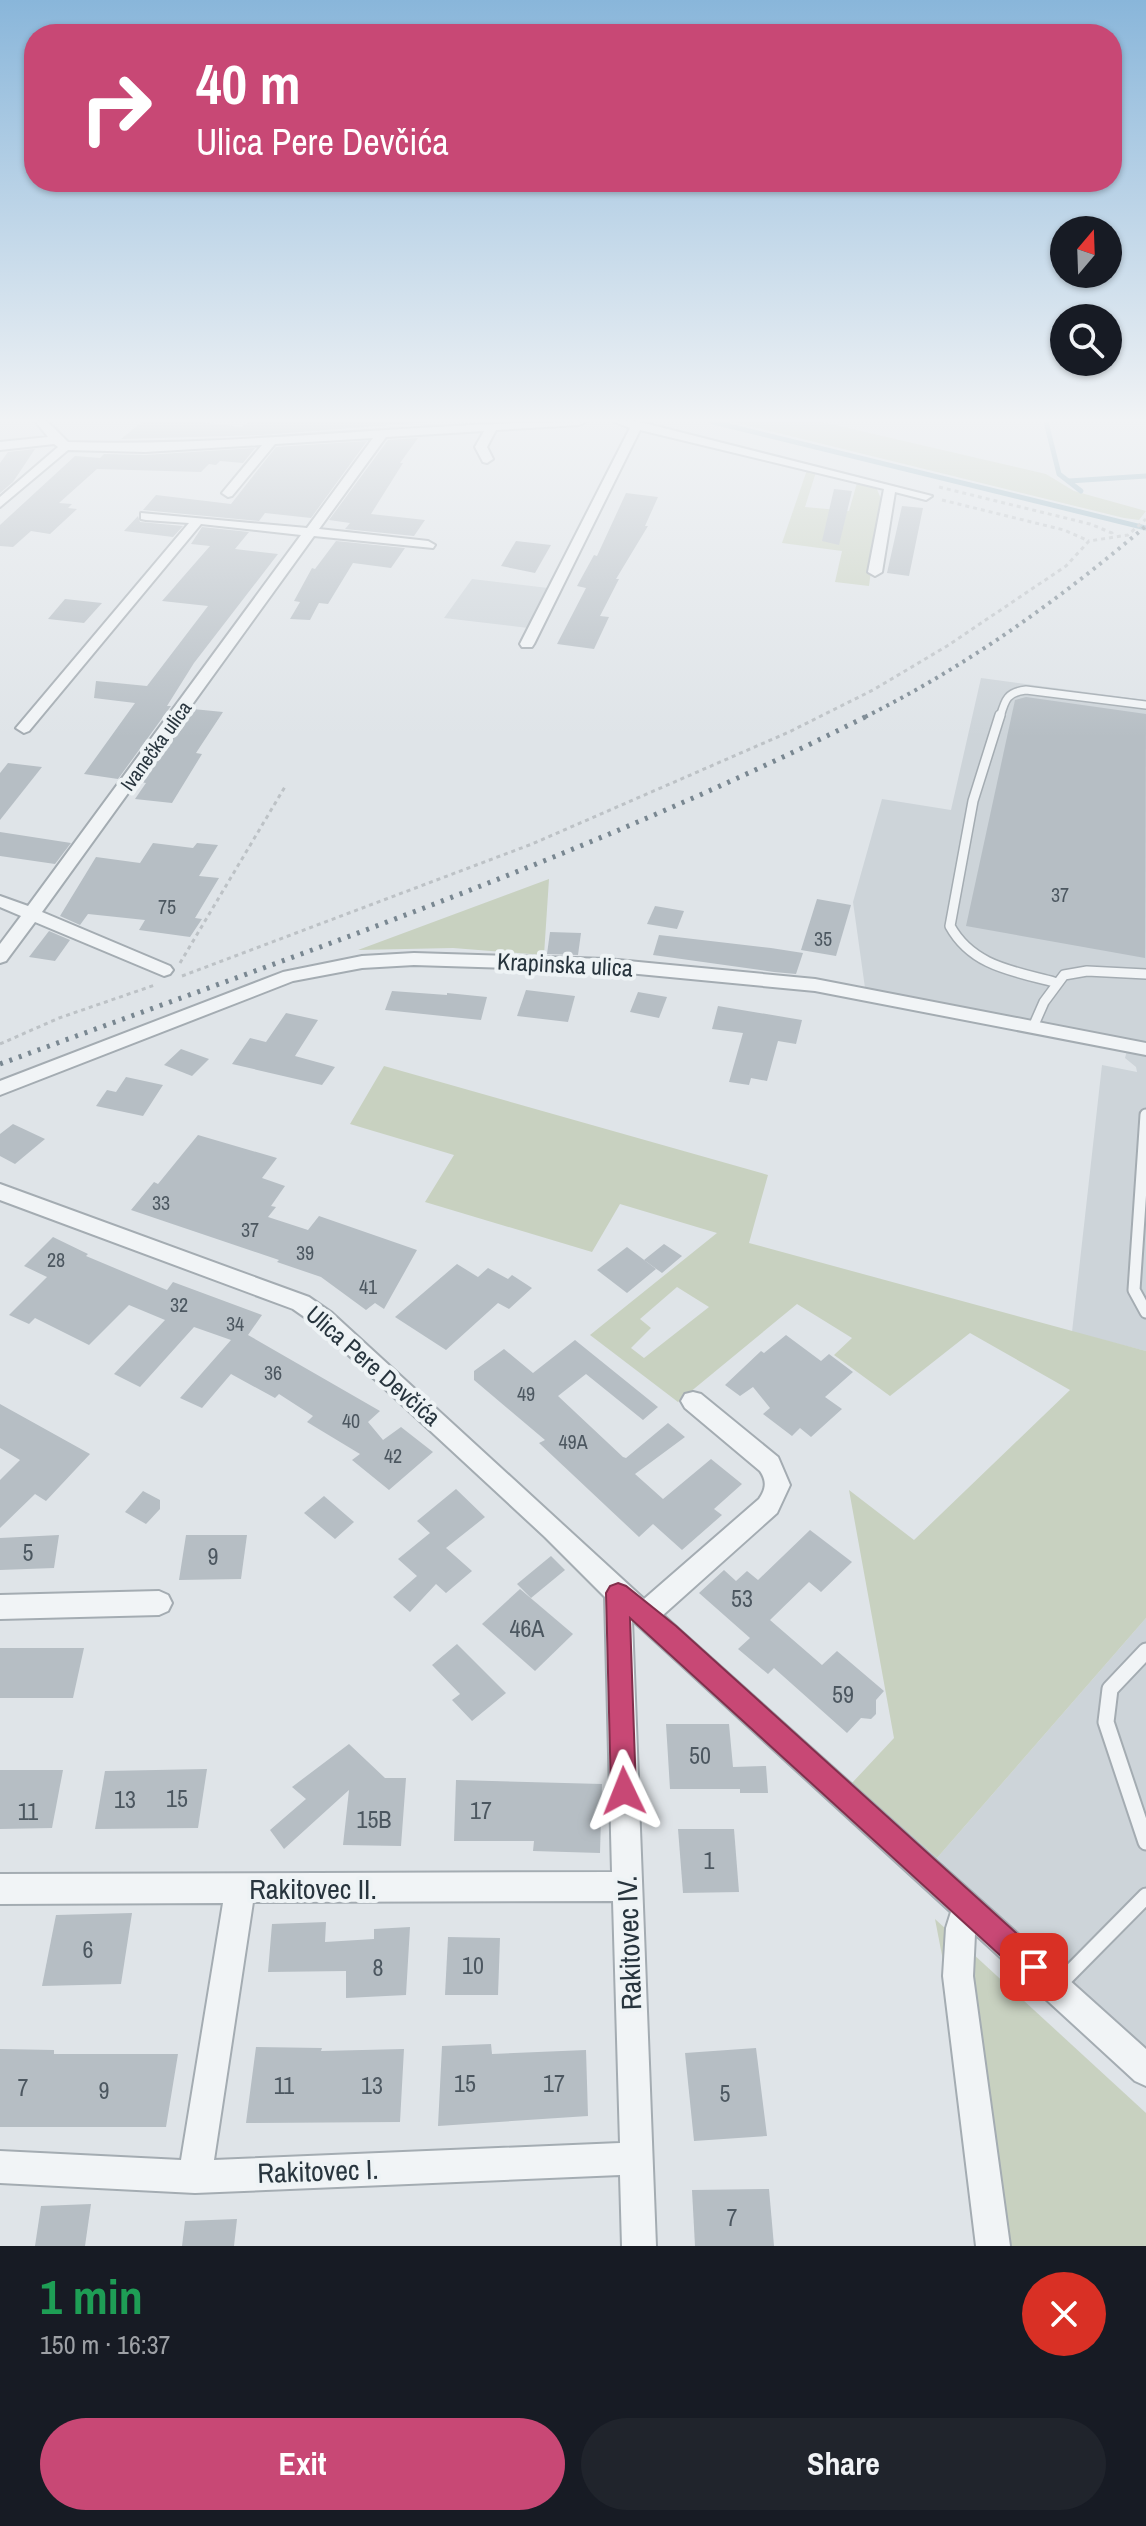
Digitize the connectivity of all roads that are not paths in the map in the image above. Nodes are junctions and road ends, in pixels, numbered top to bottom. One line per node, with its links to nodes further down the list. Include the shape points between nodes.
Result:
1 (192, 527): 11 (street)
2 (257, 527): 6 (street)
3 (314, 527): 6 (street, Ivanečka ulica)
4 (586, 527): 9 (street)
5 (883, 527): 8 (street)
6 (310, 533): 7 (street); 13 (street, Ivanečka ulica)
7 (428, 545)
8 (875, 572)
9 (527, 644)
10 (1146, 705): 17 (lane, via 1026,690 1006,697 973,801 950,926 967,952 989,964)
11 (24, 728)
12 (0, 901): 13 (street)
13 (33, 913): 14 (street, Ivanečka ulica); 16 (street)
14 (0, 957)
15 (1146, 974): 17 (lane, via 1077,970)
16 (169, 976)
17 (1054, 982): 18 (lane)
18 (1033, 1027): 19 (street, Krapinska ulica); 20 (street, Krapinska ulica, via 815,985 607,965 362,962 289,976)
19 (1146, 1049)
20 (0, 1088)
21 (1146, 1115): 23 (lane, via 1134,1290)
22 (0, 1192): 25 (street, Ulica Pere Devčića, via 301,1303 542,1518)
23 (1146, 1312)
24 (693, 1401): 28 (street, via 769,1464 779,1486 768,1506)
25 (618, 1593): 28 (street, Ulica Pere Devčića); 31 (street, Rakitovec IV.)
26 (159, 1603): 27 (street)
27 (0, 1607)
28 (645, 1615): 35 (street, Ulica Pere Devčića)
29 (1146, 1651): 30 (lane, via 1110,1689 1106,1722)
30 (1146, 1842)
31 (627, 1886): 33 (street, Rakitovec II.); 38 (street, Rakitovec IV.)
32 (0, 1889): 33 (street, Rakitovec II.)
33 (240, 1889): 40 (street)
34 (1146, 1896): 36 (lane)
35 (968, 1907): 36 (street, Ulica Pere Devčića); 42 (street, via 958,1976)
36 (1056, 1987): 37 (street, Ulica Pere Devčića)
37 (1146, 2070)
38 (636, 2158): 40 (street, Rakitovec I.); 41 (street, Rakitovec IV.)
39 (0, 2167): 40 (street, Rakitovec I.)
40 (195, 2177)
41 (639, 2246)
42 (993, 2246)

